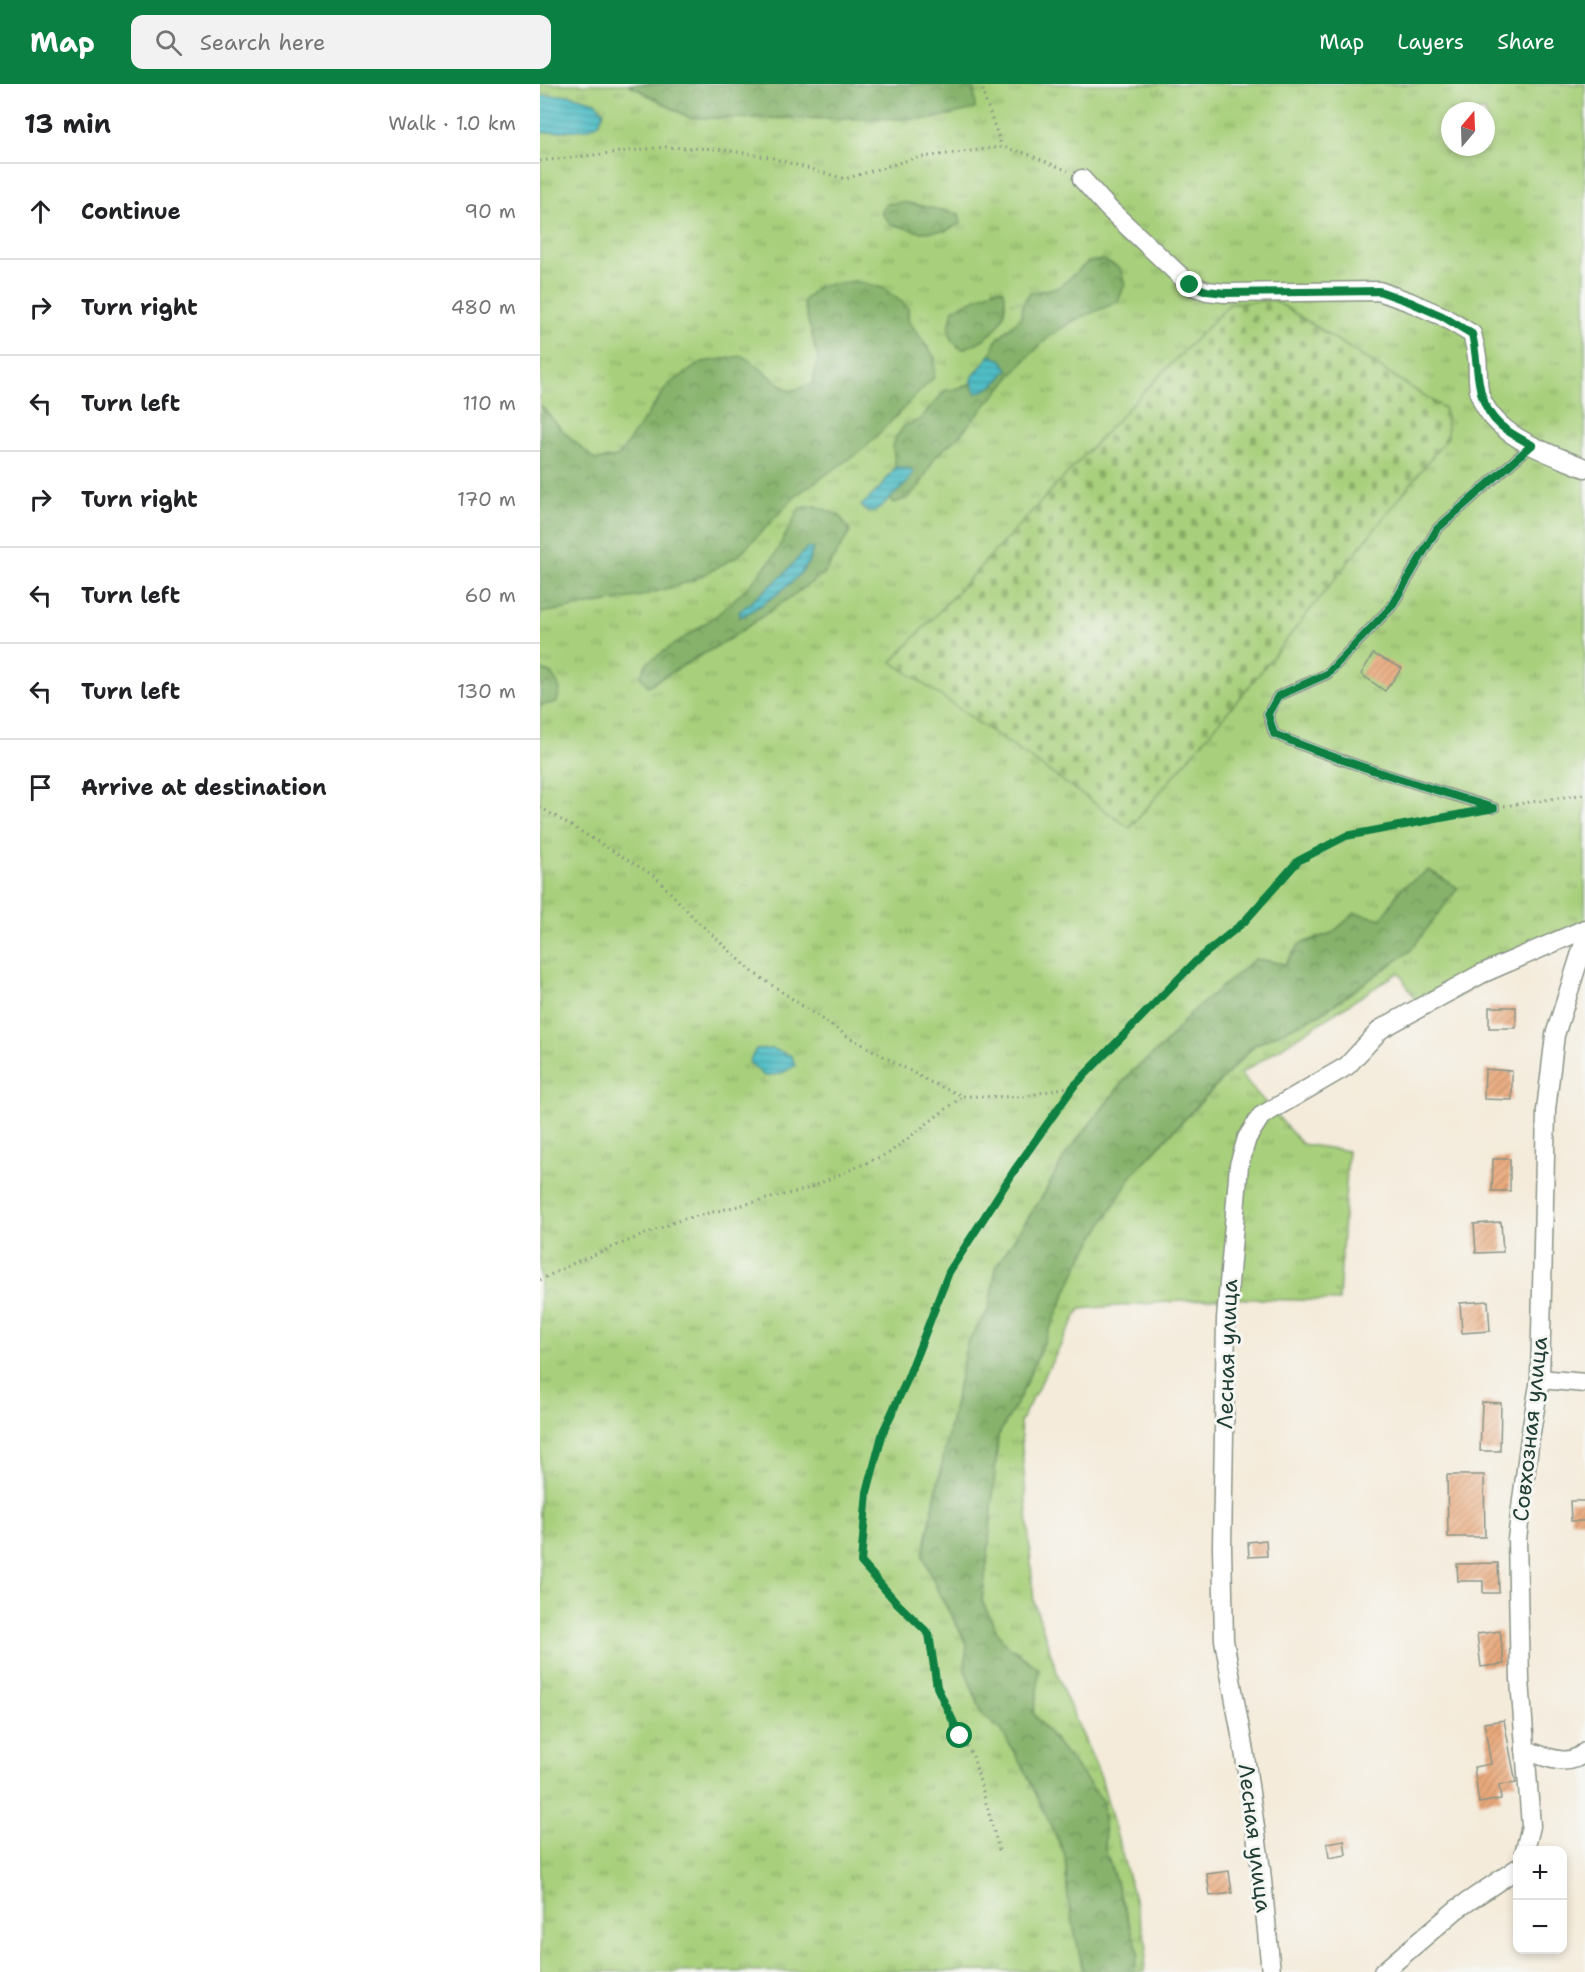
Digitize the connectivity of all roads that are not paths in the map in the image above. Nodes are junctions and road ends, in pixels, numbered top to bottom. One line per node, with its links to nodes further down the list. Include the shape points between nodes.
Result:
1 (1082, 179): 2 (street, via 1190,285 1225,293 1379,291 1442,316 1472,334 1480,396 1490,414 1501,426)
2 (1532, 445): 3 (street); 4 (lane, via 1437,529 1392,606 1327,674 1278,696 1268,714 1274,734)
3 (1585, 468)
4 (1494, 808)
5 (1585, 928): 13 (street, Лесная улица, via 1481,974 1381,1029 1347,1066 1261,1116 1239,1165 1226,1319 1224,1640 1245,1757)
6 (1585, 940): 7 (street, Совхозная улица, via 1555,1035 1546,1110)
7 (1540, 1379): 8 (street); 9 (street, Совхозная улица, via 1518,1539)
8 (1585, 1383)
9 (1525, 1750): 10 (street, via 1559,1761); 11 (street, Совхозная улица, via 1531,1826)
10 (1583, 1758)
11 (1526, 1846)
12 (1513, 1871): 14 (street, via 1457,1909)
13 (1271, 1972)
14 (1383, 1972)

